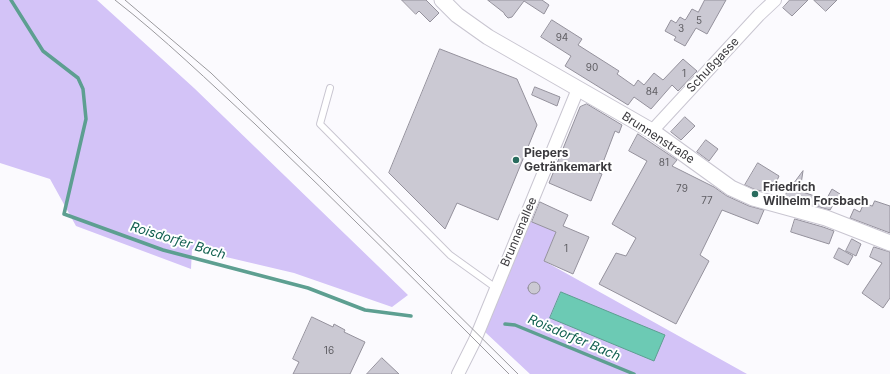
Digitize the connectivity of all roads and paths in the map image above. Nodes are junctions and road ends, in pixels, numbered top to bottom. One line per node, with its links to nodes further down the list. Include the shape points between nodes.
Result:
1 (442, 0): 4 (street, Brunnenstraße, via 457,15 488,37)
2 (775, 0): 5 (street, Schußgasse)
3 (330, 88): 7 (lane, via 320,124 450,255)
4 (578, 89): 5 (street, Brunnenstraße); 7 (street, Brunnenallee)
5 (652, 131): 6 (street, Brunnenstraße, via 731,188 753,198 826,218)
6 (890, 243)
7 (496, 288): 8 (street, Brunnenallee)
8 (459, 374)

